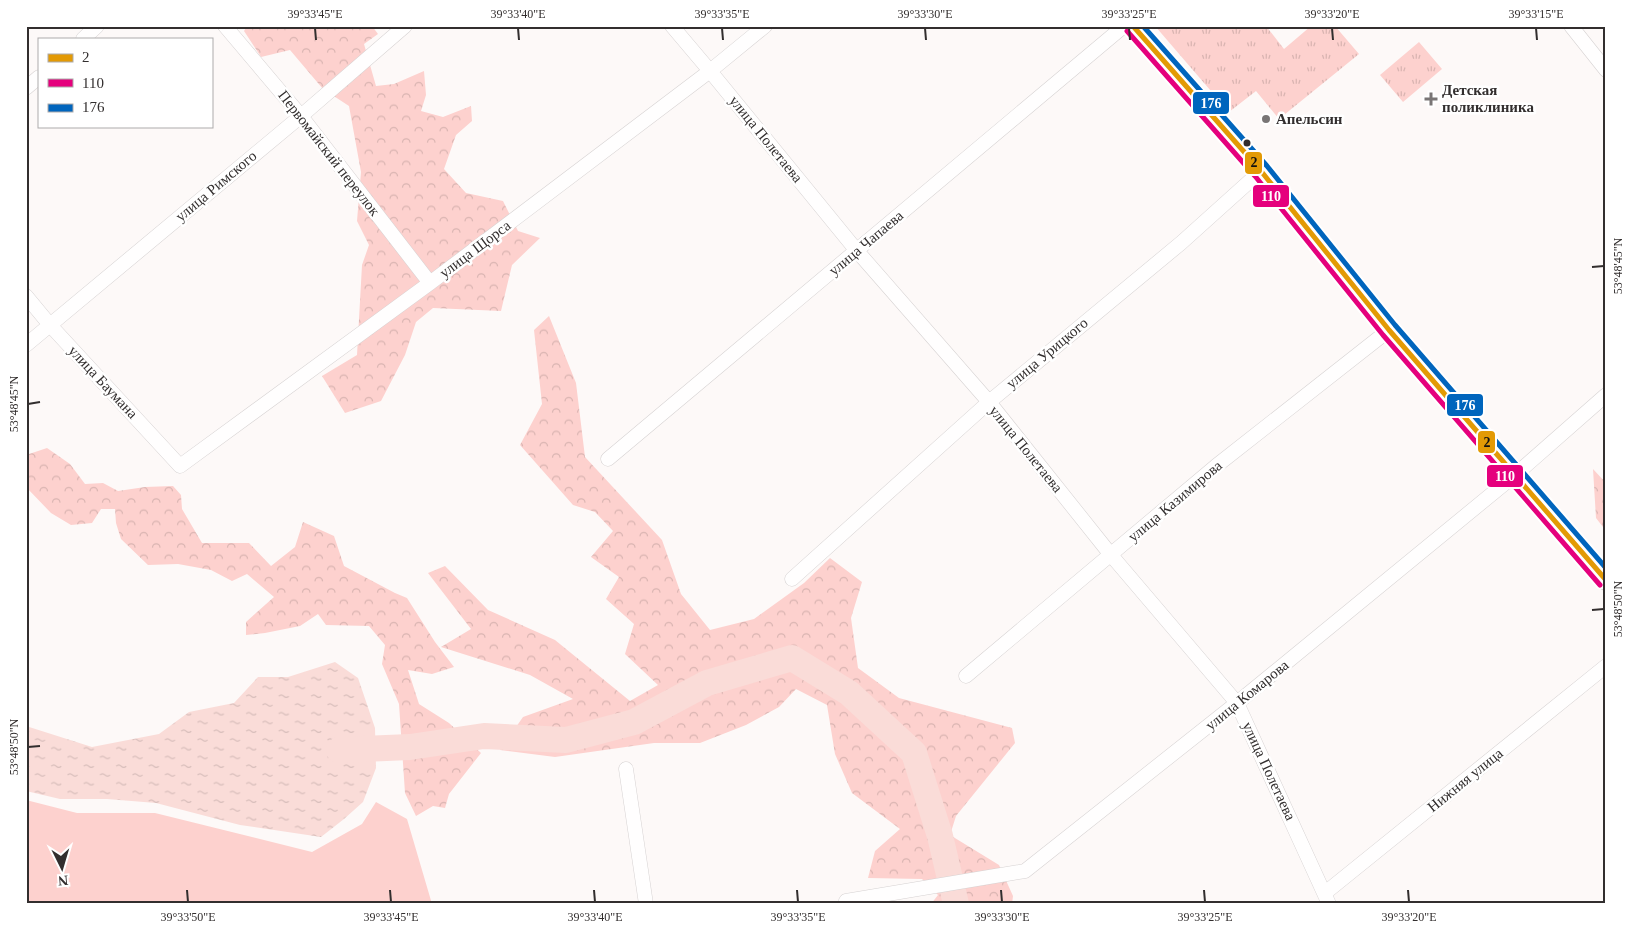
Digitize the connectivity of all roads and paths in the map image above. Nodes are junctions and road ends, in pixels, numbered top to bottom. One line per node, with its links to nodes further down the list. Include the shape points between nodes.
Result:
1 (97, 26): 9 (street)
2 (225, 26): 14 (street, Первомайский переулок)
3 (405, 26): 14 (street, улица Римского)
4 (672, 26): 10 (street, улица Полетаева)
5 (765, 26): 10 (street, улица Щорса)
6 (1124, 26): 16 (street, улица Чапаева)
7 (1133, 26): 15 (main road)
8 (1571, 26): 11 (street)
9 (84, 38)
10 (710, 70): 16 (street, улица Полетаева); 17 (street, улица Щорса)
11 (1606, 70)
12 (38, 78): 13 (street)
13 (26, 88)
14 (301, 116): 17 (street, Первомайский переулок); 19 (street, улица Римского)
15 (1261, 171): 20 (main road); 23 (street, улица Урицкого, via 1181,243)
16 (857, 251): 23 (street, улица Полетаева); 24 (street, улица Чапаева)
17 (430, 283): 25 (street, улица Щорса)
18 (26, 296): 19 (street, улица Баумана)
19 (50, 325): 21 (street, улица Римского); 25 (street, улица Баумана)
20 (1390, 330): 26 (main road); 27 (street, улица Казимирова, via 1216,466)
21 (26, 346)
22 (1606, 395): 26 (street, улица Комарова)
23 (988, 402): 27 (street, улица Полетаева); 28 (street, улица Урицкого)
24 (608, 459)
25 (180, 466)
26 (1515, 475): 29 (main road); 32 (street, улица Комарова)
27 (1111, 555): 31 (street, улица Казимирова); 32 (street, улица Полетаева)
28 (792, 578)
29 (1606, 580)
30 (1606, 666): 34 (street, Нижняя улица)
31 (966, 676)
32 (1237, 703): 34 (street, улица Полетаева); 36 (street, улица Комарова, via 1025,871 846,901)
33 (626, 768): 35 (street)
34 (1327, 898)
35 (646, 904)
36 (846, 904)

